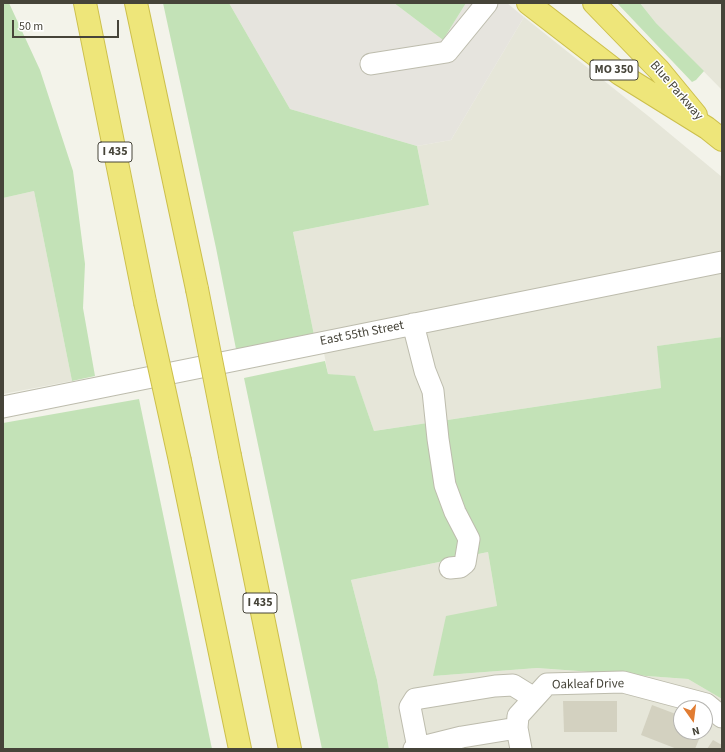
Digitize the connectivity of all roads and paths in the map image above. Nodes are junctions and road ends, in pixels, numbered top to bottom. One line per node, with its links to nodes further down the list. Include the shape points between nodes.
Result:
1 (85, 3): 15 (highway, I 435, bridge, via 145,302)
2 (136, 3): 16 (highway, I 435, bridge)
3 (487, 3): 6 (street, via 447,52)
4 (528, 3): 7 (highway, Blue Parkway / MO 350, via 620,74)
5 (594, 3): 7 (highway, Blue Parkway / MO 350, via 659,70)
6 (371, 64)
7 (715, 134)
8 (722, 262): 9 (street, East 55th Street)
9 (413, 324): 10 (street, East 55th Street); 11 (street, via 433,391 445,485 469,540 466,563 460,567)
10 (3, 407)
11 (450, 568)
12 (534, 698): 13 (street, Oakleaf Drive, via 547,684 623,682 706,704); 14 (street, Oakleaf Drive, via 518,716); 17 (street, via 513,685 415,699 410,707)
13 (722, 717)
14 (517, 728): 17 (street, via 462,737); 18 (street)
15 (240, 749)
16 (290, 749)
17 (416, 749)
18 (521, 749)

